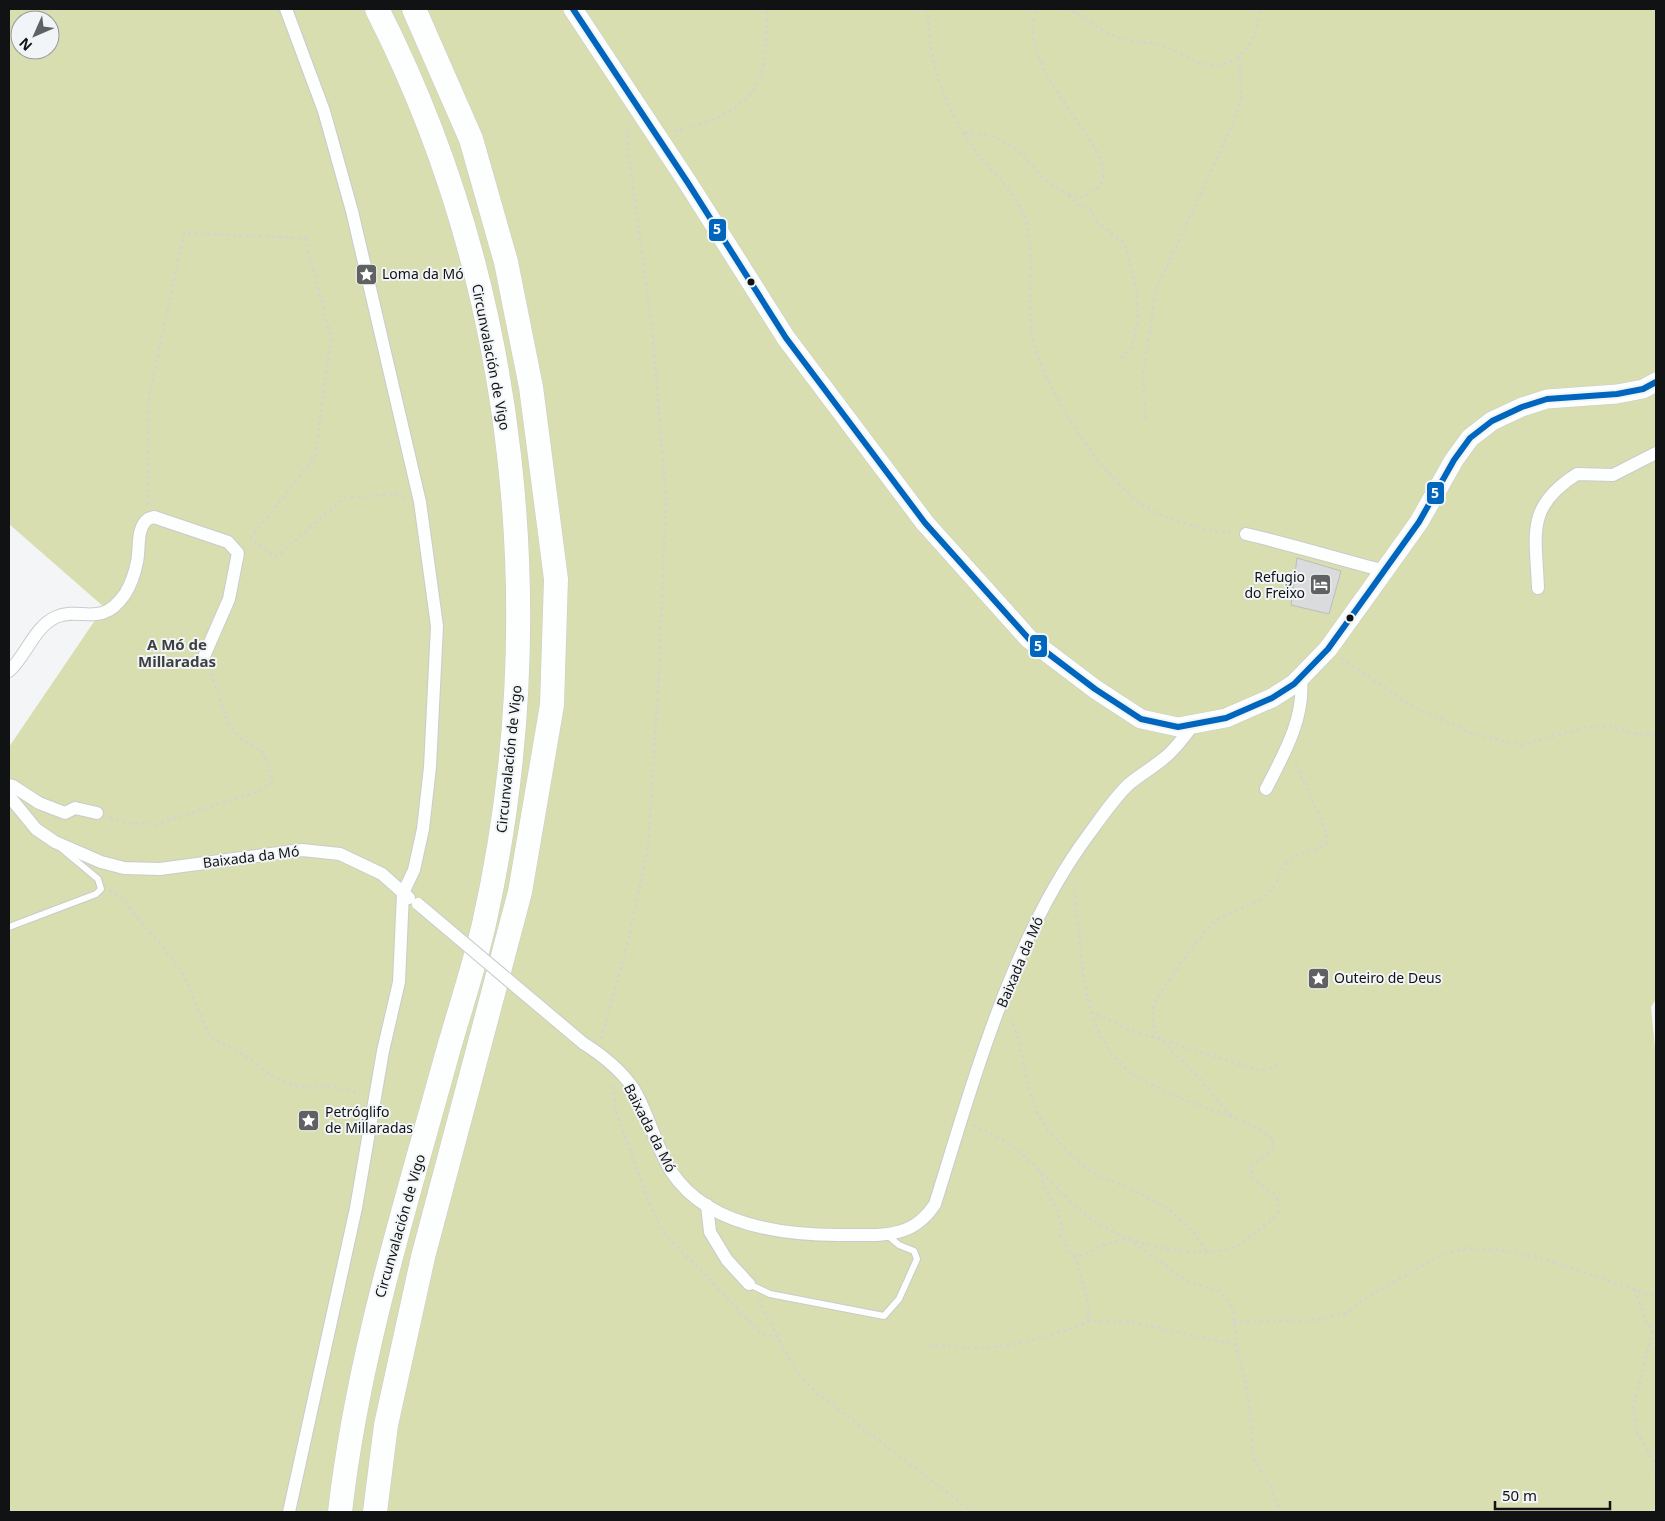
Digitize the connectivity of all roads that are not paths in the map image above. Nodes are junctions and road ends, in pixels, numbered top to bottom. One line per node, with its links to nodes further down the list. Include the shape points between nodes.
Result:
1 (286, 9): 19 (street, via 324,112 352,211 420,502 437,626 430,767 423,830 414,870)
2 (377, 9): 25 (highway, Circunvalación de Vigo, via 406,71 440,158 483,303 500,387 511,470 517,543 518,680 503,824 483,928 377,1306 361,1380)
3 (414, 9): 26 (highway, Circunvalación de Vigo, via 471,138 506,262 531,387 556,579 552,705 520,892 423,1257 386,1424)
4 (573, 9): 13 (street, via 786,338 925,522 1029,639 1095,689 1141,719 1178,726)
5 (1656, 382): 8 (street, via 1643,389 1617,394 1547,400 1492,421 1470,438 1419,522)
6 (1656, 453): 9 (street, via 1614,475 1577,474 1543,504 1536,522)
7 (1246, 534): 8 (street)
8 (1384, 571): 12 (street, via 1328,649)
9 (1538, 588)
10 (205, 654): 11 (street, via 229,599 238,553 228,542 154,517 141,527 137,563 125,593 116,605 91,616 56,616 37,634)
11 (9, 672)
12 (1300, 678): 13 (street, via 1272,698 1226,718); 15 (street, via 1300,710 1288,747)
13 (1193, 725): 22 (street, Baixada da Mó, via 1164,759 1129,784 1065,870 1042,912 1002,1004 936,1204 916,1226)
14 (9, 785): 17 (street, via 38,803 65,814 74,808)
15 (1266, 789)
16 (9, 796): 18 (street, Baixada da Mó, via 36,829)
17 (97, 814)
18 (55, 842): 19 (street, Baixada da Mó, via 124,868 160,869 302,850 340,854 382,874); 20 (lane, via 102,884 102,889)
19 (403, 893): 21 (street, Baixada da Mó, bridge, via 616,1067 633,1089 670,1170 683,1187); 24 (street, via 399,982 356,1208)
20 (9, 927)
21 (707, 1205): 22 (street, Baixada da Mó, via 758,1227 789,1233 819,1236); 23 (street, via 710,1232 727,1260)
22 (885, 1234): 23 (lane, via 914,1251 917,1259 899,1299 884,1316 770,1294)
23 (749, 1284)
24 (289, 1512)
25 (340, 1512)
26 (375, 1512)

